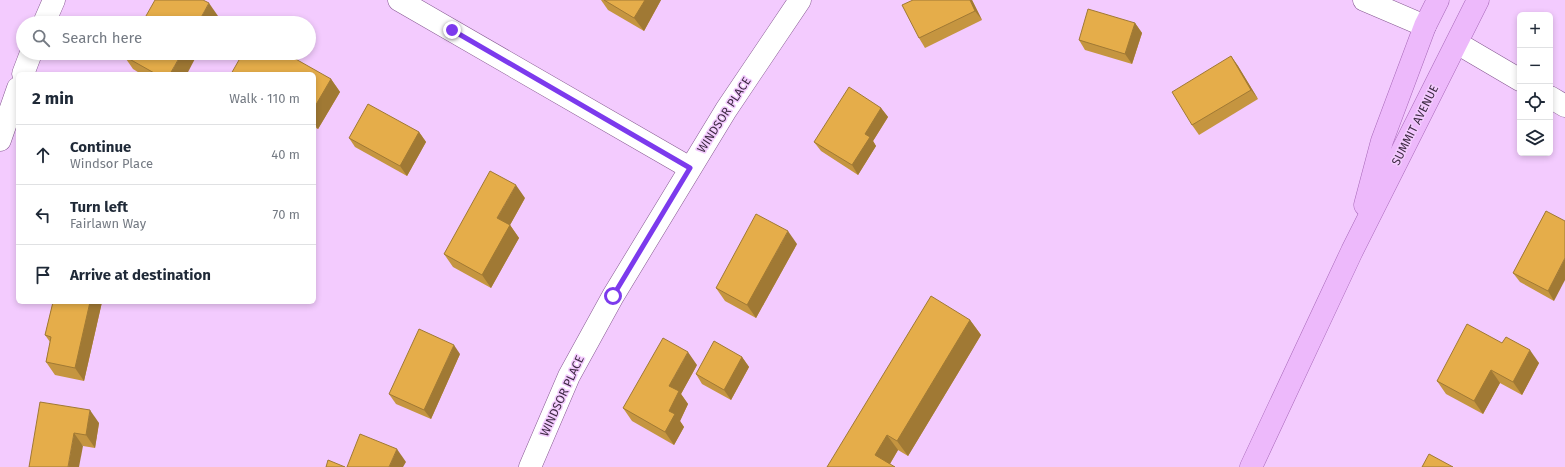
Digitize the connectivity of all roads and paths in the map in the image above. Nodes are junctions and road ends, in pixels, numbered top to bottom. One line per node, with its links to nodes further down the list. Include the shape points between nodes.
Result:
1 (54, 0): 7 (street)
2 (400, 0): 17 (street)
3 (800, 0): 17 (street, WINDSOR PLACE)
4 (1364, 0): 8 (street)
5 (1438, 0): 8 (main road, SUMMIT AVENUE)
6 (1478, 0): 9 (main road, SUMMIT AVENUE)
7 (47, 16)
8 (1426, 26): 18 (main road, SUMMIT AVENUE, via 1382,141)
9 (1457, 43): 12 (street); 18 (main road, SUMMIT AVENUE)
10 (28, 60): 11 (street)
11 (24, 72)
12 (1517, 78)
13 (16, 94): 16 (street)
14 (1553, 99): 15 (street)
15 (1565, 106)
16 (0, 140)
17 (690, 168): 19 (street, WINDSOR PLACE, via 613,296 569,376)
18 (1352, 251): 20 (main road, SUMMIT AVENUE)
19 (530, 467)
20 (1251, 467)

